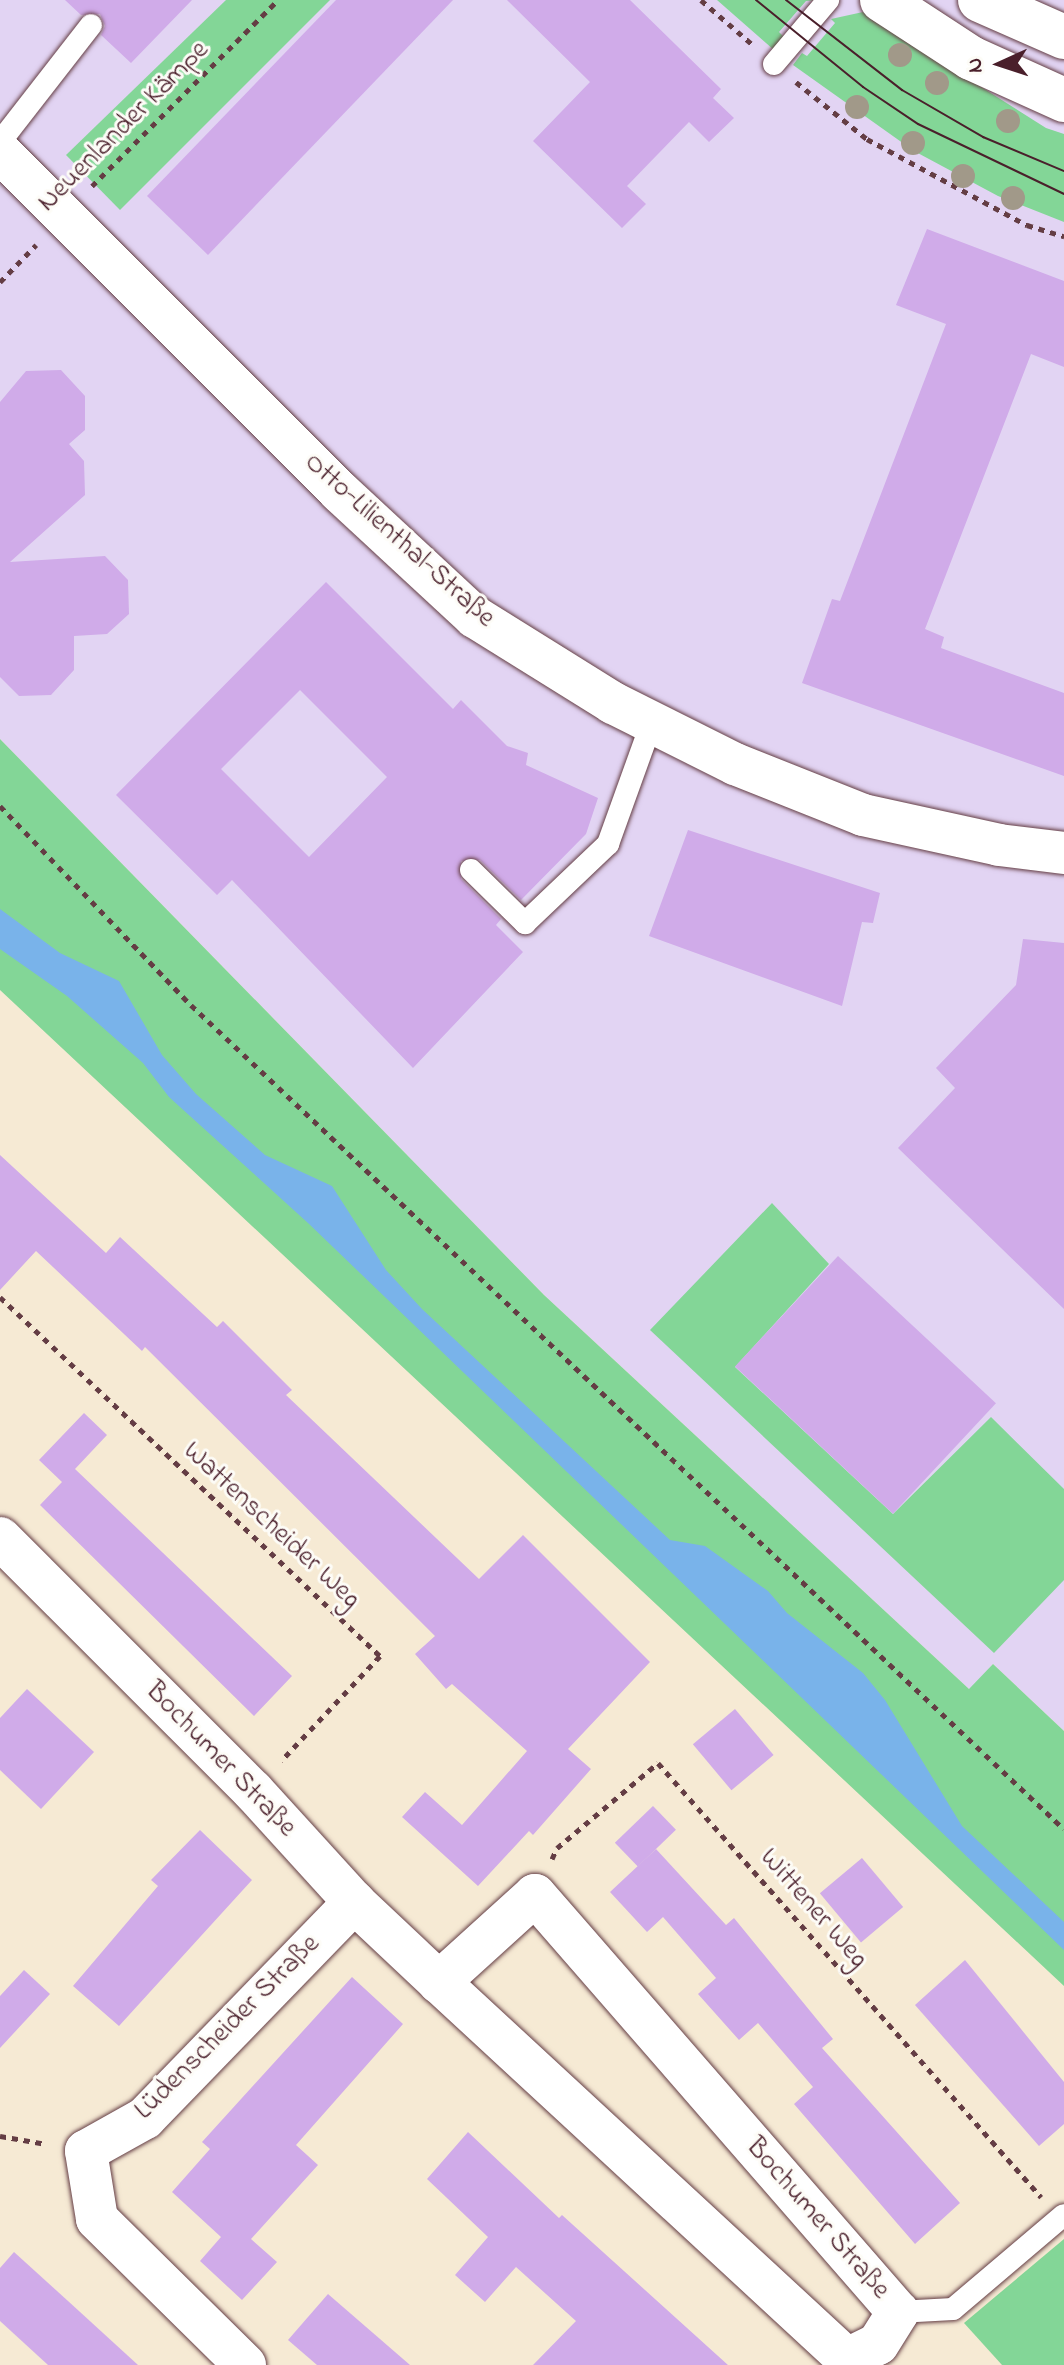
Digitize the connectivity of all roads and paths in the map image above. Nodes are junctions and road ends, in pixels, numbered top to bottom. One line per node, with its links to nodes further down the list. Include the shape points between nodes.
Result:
1 (278, 0): 12 (path, Neuenlander Kämpe)
2 (701, 0): 8 (path)
3 (828, 0): 8 (lane)
4 (882, 0): 9 (main road, via 971,58)
5 (980, 0): 7 (main road)
6 (91, 25): 10 (lane)
7 (1064, 37)
8 (774, 64): 13 (path, via 867,139 1027,225)
9 (1064, 100)
10 (0, 142)
11 (0, 152): 12 (street, Otto-Lilienthal-Straße)
12 (63, 217): 14 (path, Neuenlander Kämpe); 15 (street, Otto-Lilienthal-Straße, via 340,492 475,617)
13 (1064, 236)
14 (0, 282)
15 (652, 722): 17 (street, Otto-Lilienthal-Straße, via 735,764 863,815 986,843); 18 (lane, via 608,844 525,923)
16 (0, 806): 22 (path, via 213,1026)
17 (1064, 853)
18 (471, 870)
19 (0, 1297): 21 (path, Wattenscheider Weg, via 380,1656)
20 (0, 1538): 21 (street, Bochumer Straße)
21 (253, 1791): 24 (street, Bochumer Straße)
22 (1064, 1829)
23 (535, 1895): 25 (street); 26 (path, Wittener Weg, via 557,1848 658,1763); 27 (street, Bochumer Straße)
24 (354, 1902): 25 (street, Bochumer Straße); 29 (street, Lüdenscheider Straße, via 145,2118 86,2151 97,2219)
25 (439, 1982): 28 (street, Bochumer Straße)
26 (1062, 2216): 27 (lane, via 953,2309)
27 (898, 2312): 28 (street, Bochumer Straße, via 878,2344)
28 (850, 2362)
29 (245, 2365)

